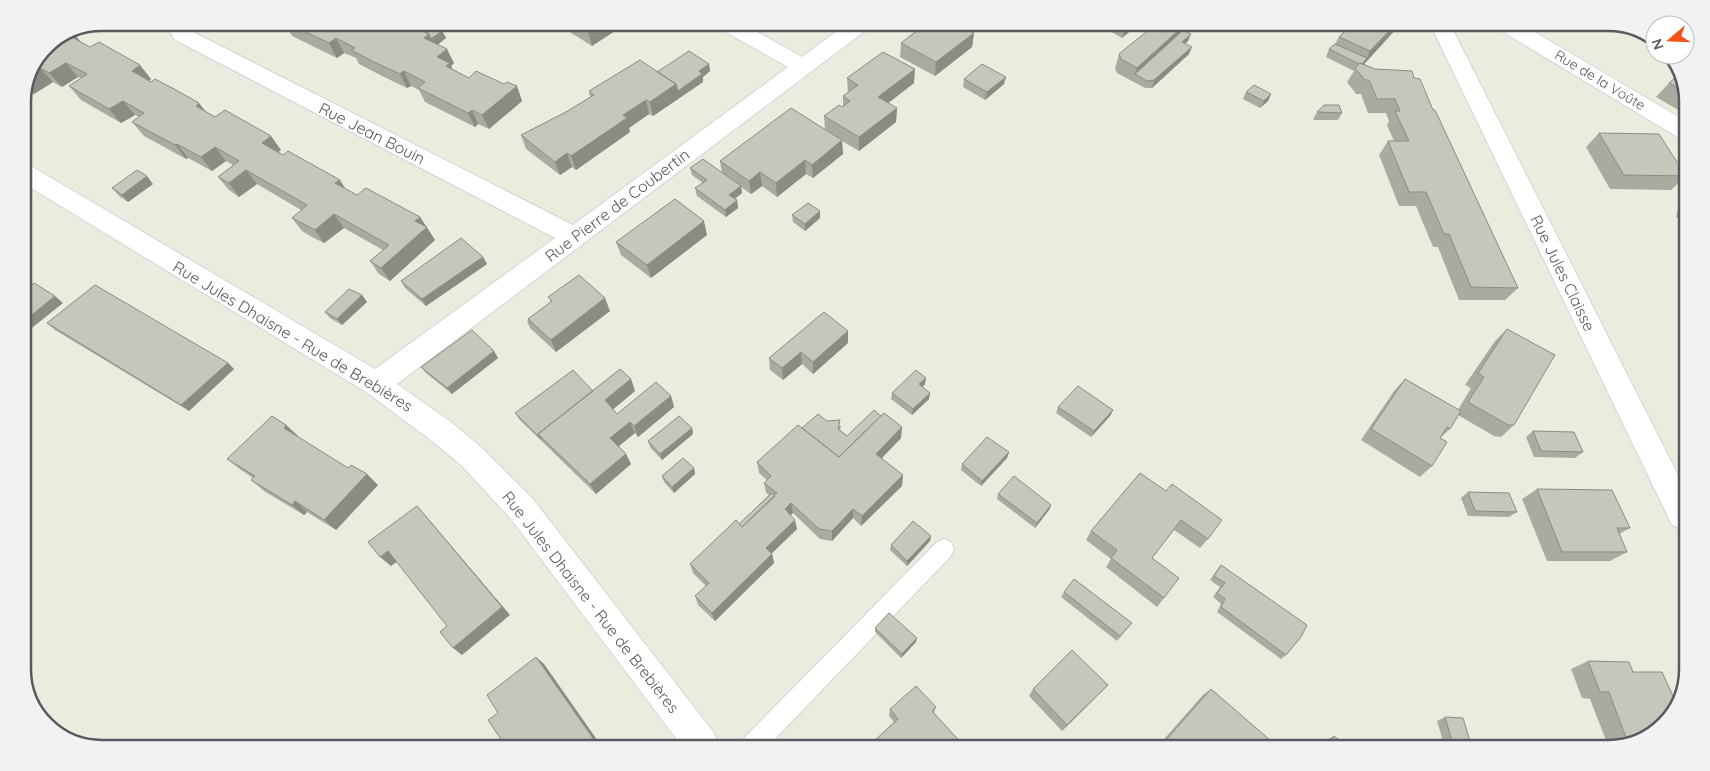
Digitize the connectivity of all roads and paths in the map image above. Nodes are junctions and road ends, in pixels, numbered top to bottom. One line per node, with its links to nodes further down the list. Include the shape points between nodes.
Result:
1 (179, 31): 9 (street, Rue Jean Bouin)
2 (740, 31): 6 (street)
3 (851, 31): 6 (street, Rue Pierre de Coubertin)
4 (1443, 31): 11 (street, Rue Jules Claisse)
5 (1517, 31): 7 (street, Rue de la Voûte)
6 (802, 66): 9 (street, Rue Pierre de Coubertin)
7 (1679, 127)
8 (31, 177): 10 (street, Rue Jules Dhaisne - Rue de Brebières)
9 (575, 237): 10 (street, Rue Pierre de Coubertin)
10 (376, 384): 13 (street, Rue Jules Dhaisne - Rue de Brebières, via 441,431 478,463 522,509)
11 (1679, 507)
12 (944, 549): 14 (lane)
13 (698, 740)
14 (758, 740)

